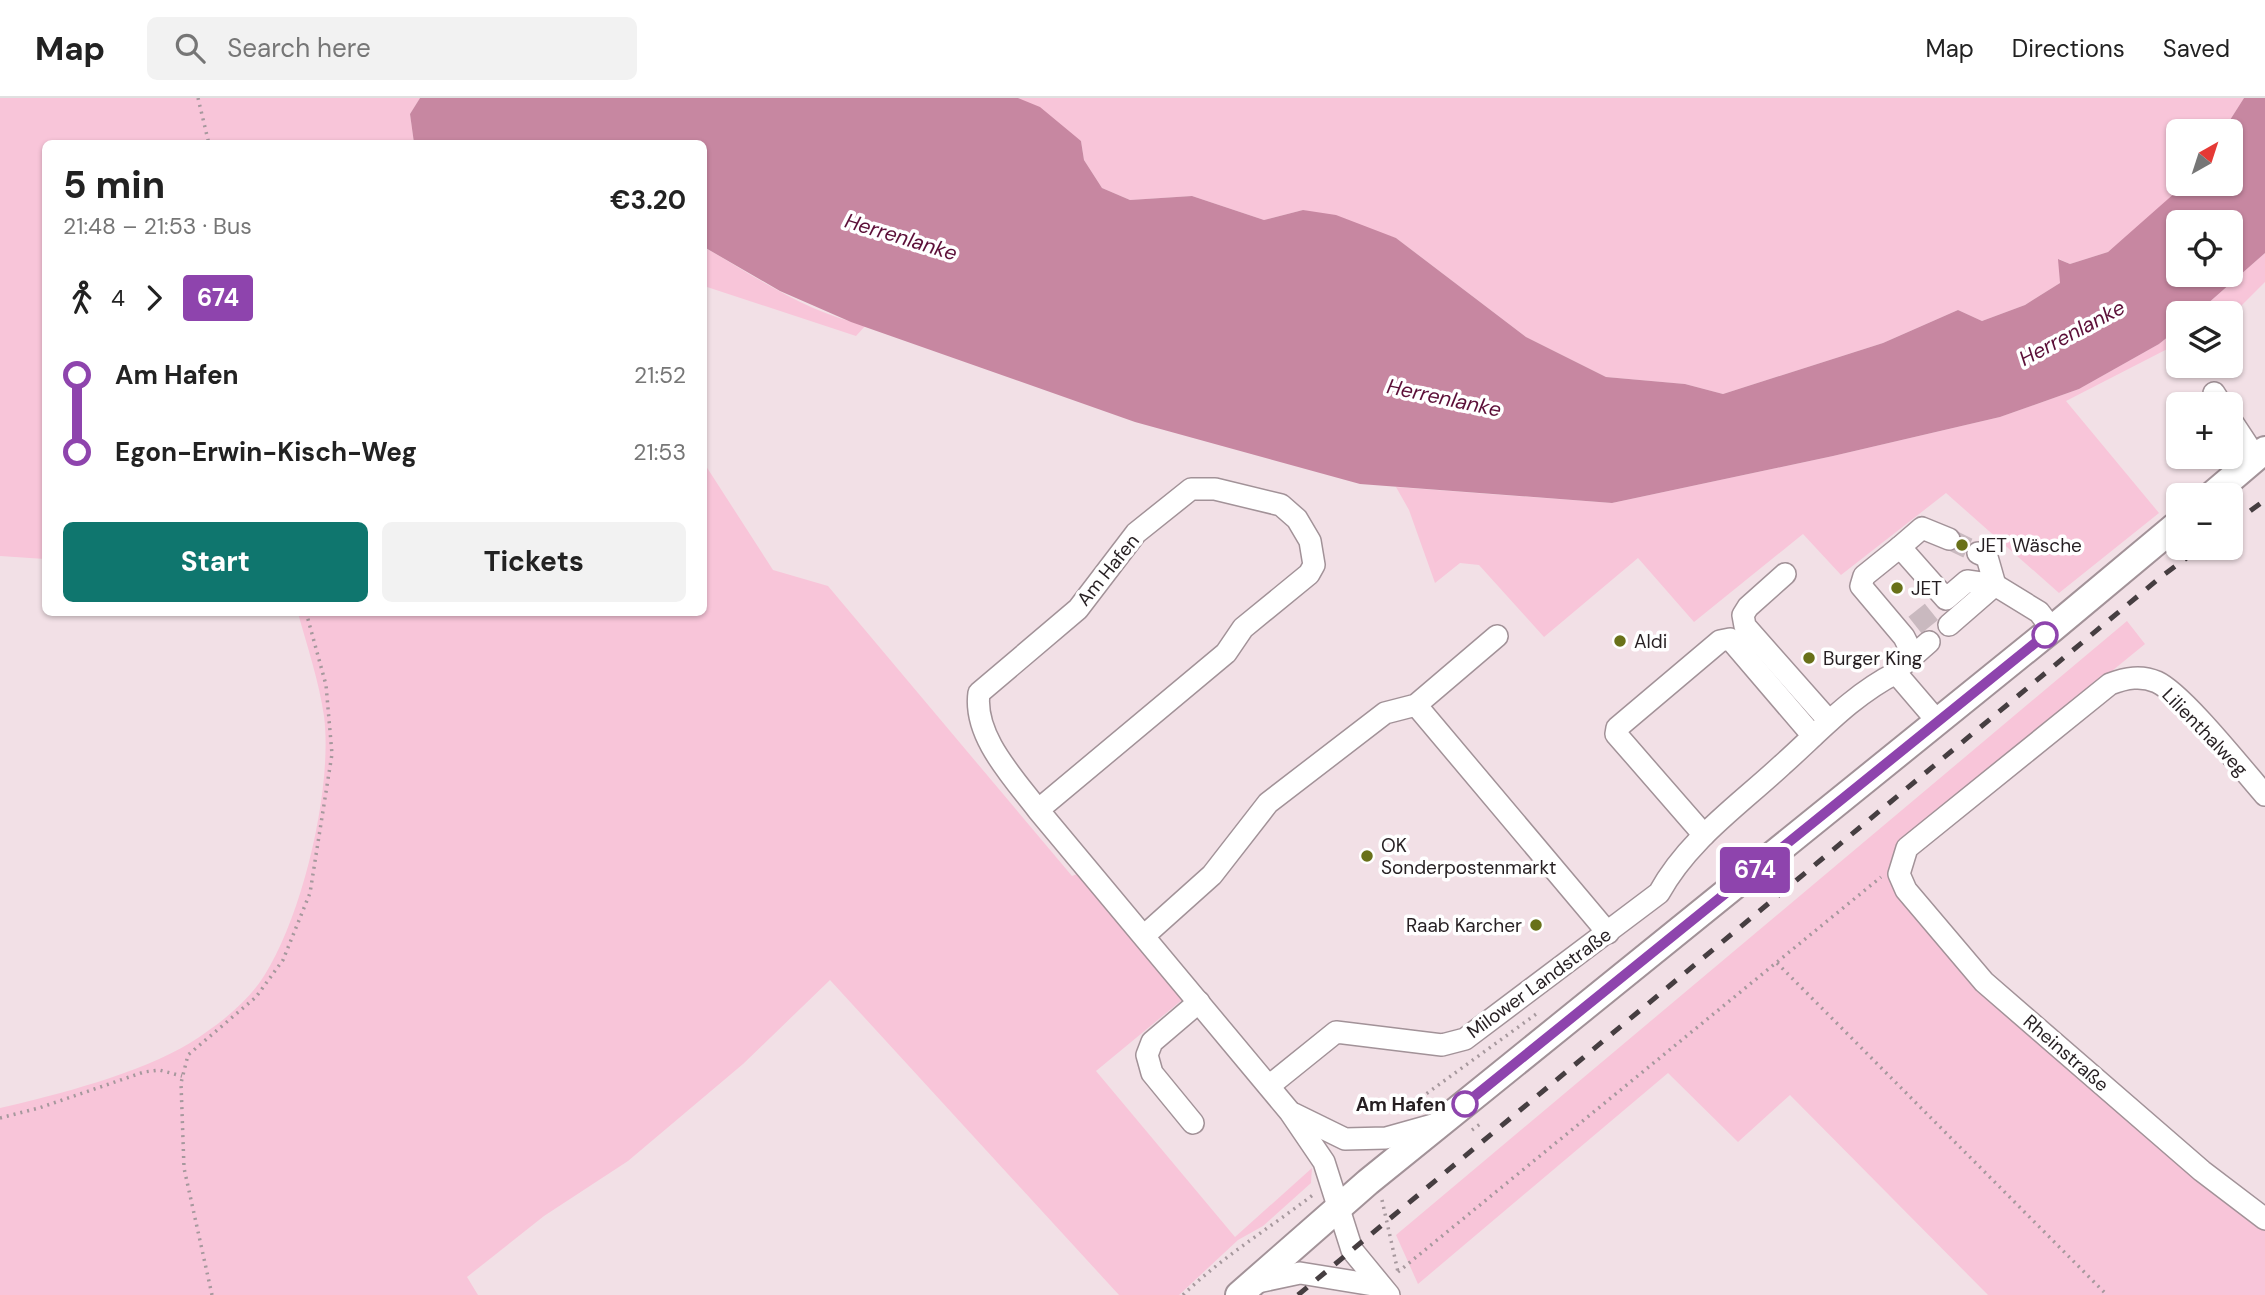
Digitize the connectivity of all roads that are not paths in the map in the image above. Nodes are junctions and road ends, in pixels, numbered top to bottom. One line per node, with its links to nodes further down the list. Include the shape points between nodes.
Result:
1 (2243, 434): 2 (street)
2 (2260, 454): 3 (main road)
3 (2226, 483)
4 (2166, 534): 11 (main road)
5 (1949, 539): 6 (street, via 1922,528)
6 (1900, 547): 9 (street, via 1940,604 1967,581); 13 (street, Milower Landstraße, via 1864,576 1861,586 1916,640)
7 (1978, 553): 9 (street, via 1987,557)
8 (1786, 574): 15 (street, via 1748,607 1743,615 1745,626)
9 (1995, 585): 10 (street); 11 (street, via 2039,612)
10 (1949, 625)
11 (2052, 629): 16 (main road)
12 (1497, 636): 14 (street)
13 (1896, 673): 15 (street, Milower Landstraße); 16 (street)
14 (1416, 705): 22 (street); 23 (street, via 1385,713 1268,803 1212,875)
15 (1829, 721): 17 (street, Milower Landstraße)
16 (1938, 722): 27 (main road)
17 (1814, 736): 20 (street, Milower Landstraße); 20 (street, via 1730,639 1720,641 1617,727 1616,734)
18 (2265, 795): 21 (street, Lilienthalweg, via 2169,689 2140,677 2110,684 1907,848)
19 (1038, 810): 19 (street, Am Hafen, via 999,758 976,712 979,693 1078,609 1136,533 1191,489 1215,489 1281,505 1297,519 1310,541 1314,565 1309,574 1243,628 1226,653); 23 (street, Am Hafen)
20 (1704, 835): 22 (street, Milower Landstraße, via 1672,869 1659,893)
21 (1901, 860): 30 (street, Rheinstraße, via 1899,874 1906,890 1984,982 2202,1171)
22 (1608, 933): 25 (street, Milower Landstraße, via 1465,1039 1442,1045 1336,1032)
23 (1145, 935): 24 (street, Am Hafen)
24 (1199, 1002): 25 (street, Am Hafen); 28 (street, via 1152,1042 1147,1055 1152,1073)
25 (1269, 1086): 26 (street, Am Hafen)
26 (1290, 1112): 27 (street, via 1345,1139 1386,1138); 29 (street, Am Hafen, via 1332,1180)
27 (1444, 1121): 29 (main road)
28 (1193, 1123)
29 (1340, 1205): 31 (main road); 32 (street, Am Hafen, via 1352,1250)
30 (2265, 1219)
31 (1246, 1289): 32 (street, via 1300,1273)
32 (1385, 1290)

